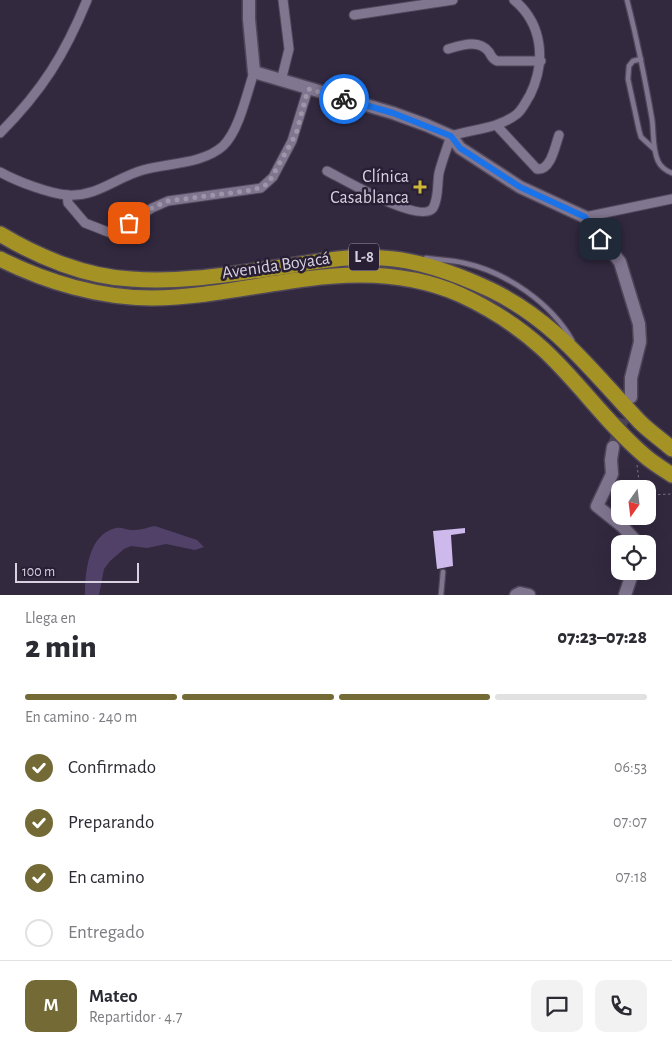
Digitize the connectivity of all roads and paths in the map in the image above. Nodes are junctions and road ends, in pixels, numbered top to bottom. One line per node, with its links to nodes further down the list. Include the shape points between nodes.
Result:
1 (87, 0): 16 (street, via 55,67)
2 (249, 0): 12 (main road)
3 (283, 0): 13 (street, via 289,49)
4 (453, 0): 7 (street)
5 (514, 0): 11 (street, via 537,31)
6 (628, 0): 10 (lane)
7 (441, 1): 8 (street)
8 (354, 15)
9 (448, 49): 11 (street, via 477,44 497,61)
10 (641, 59): 19 (lane, via 655,135); 19 (lane, via 633,60 629,66 628,79 641,137)
11 (541, 61): 15 (street, via 524,106)
12 (254, 72): 13 (main road); 23 (street, via 235,128 223,146 192,161 142,170 92,193)
13 (281, 81): 14 (main road)
14 (308, 89): 18 (main road, via 393,113); 23 (street, via 292,141 272,177 261,188 168,201 118,230 108,232 85,223 68,203)
15 (497, 126): 17 (street, via 537,169 542,170 547,167); 18 (street)
16 (0, 133)
17 (559, 135)
18 (451, 136): 20 (street, via 439,174 437,198 430,212 422,213 393,204); 25 (main road, via 460,148 520,187)
19 (654, 149): 22 (lane, via 658,162)
20 (327, 171)
21 (0, 172): 23 (street)
22 (672, 173)
23 (67, 195)
24 (672, 199): 25 (street)
25 (585, 217): 28 (main road, via 620,262 639,324 640,342 631,378)
26 (0, 234): 30 (highway, Avenida Boyacá / L-8, via 72,267 131,279 200,278 355,257 385,258 450,274 492,290 553,330 642,424)
27 (0, 259): 31 (highway, Avenida Boyacá / L-8, via 66,285 150,298 199,295 314,277 364,274 432,286 461,295 515,326 544,350 644,456)
28 (631, 397)
29 (613, 447): 34 (main road, via 612,474 597,506)
30 (672, 449)
31 (672, 476)
32 (672, 494): 33 (path)
33 (656, 495)
34 (630, 535)
35 (443, 572): 37 (lane)
36 (630, 580): 40 (main road)
37 (441, 595)
38 (516, 595): 39 (main road)
39 (529, 595)
40 (625, 595)

